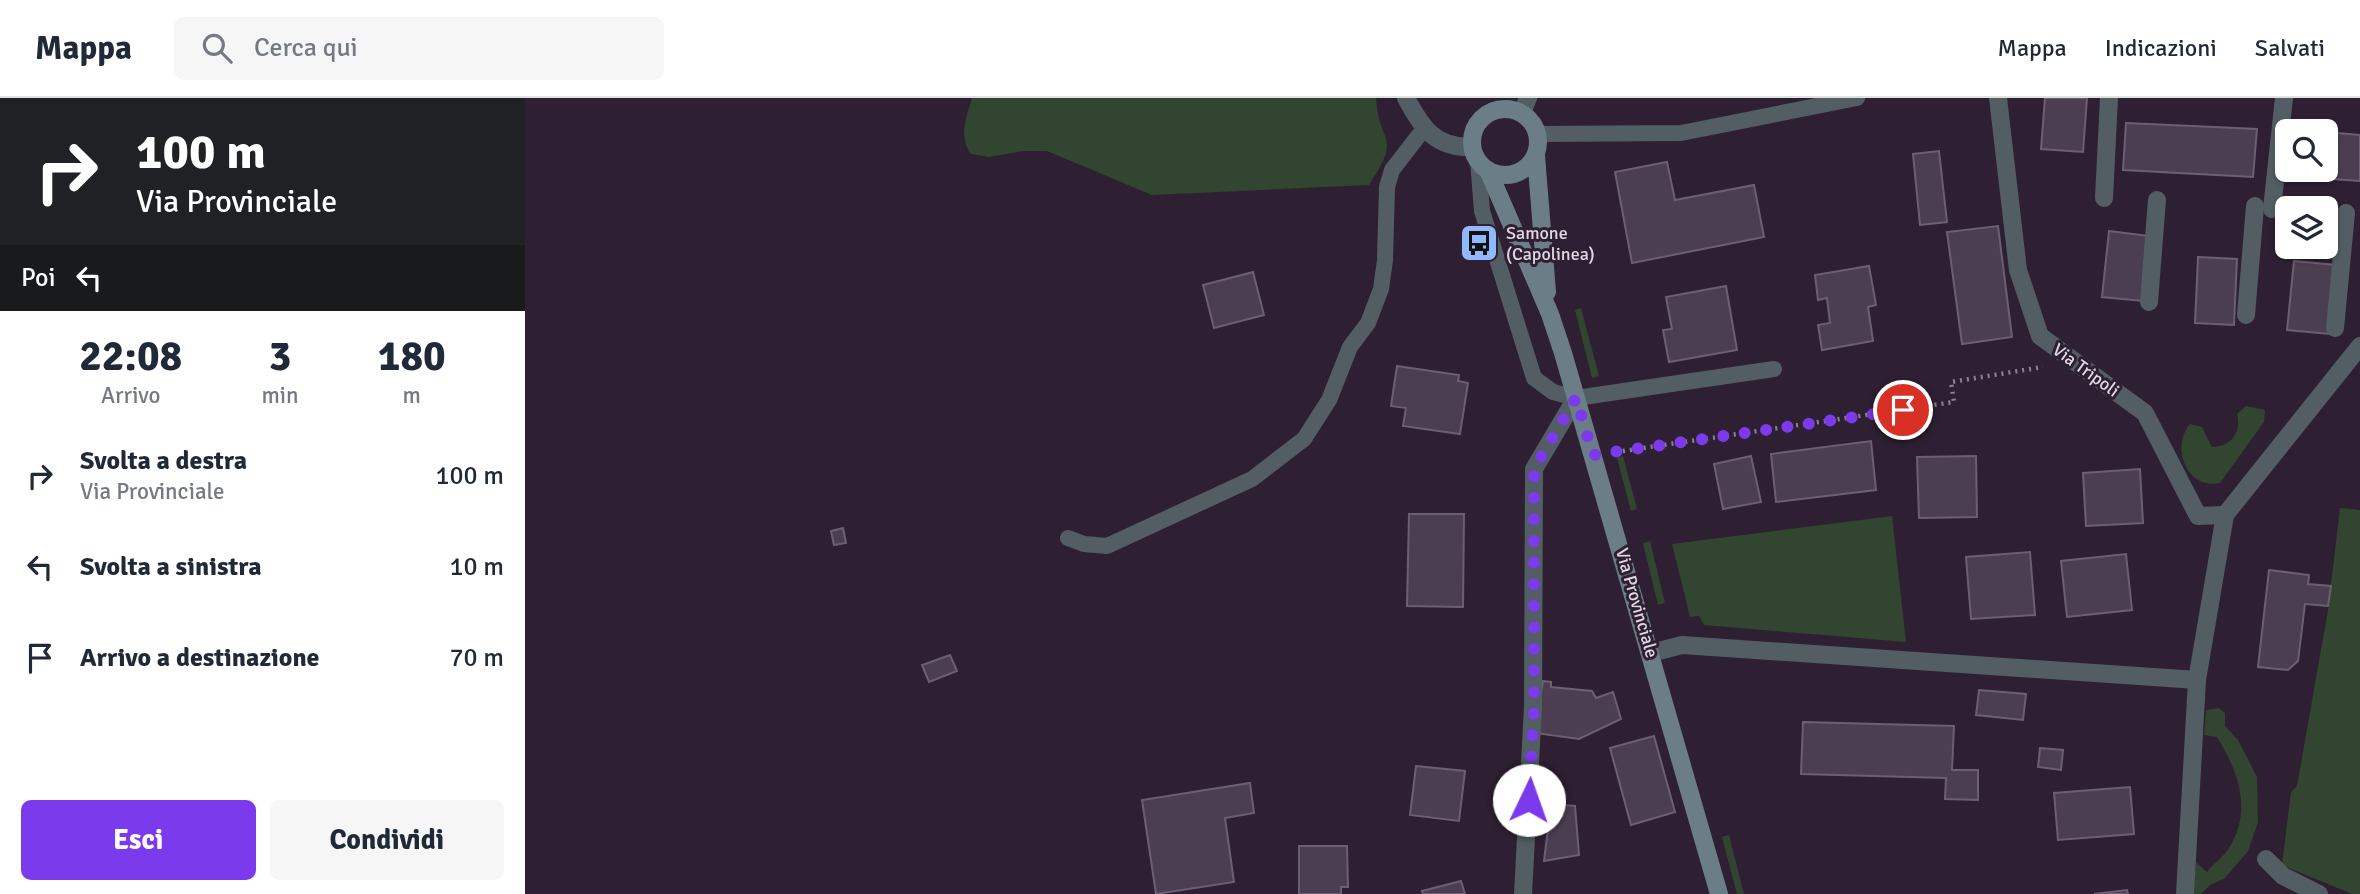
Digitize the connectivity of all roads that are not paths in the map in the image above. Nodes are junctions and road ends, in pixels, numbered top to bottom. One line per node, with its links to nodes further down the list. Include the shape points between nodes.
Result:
1 (1406, 98): 9 (street)
2 (1483, 98): 8 (main road)
3 (1857, 98): 10 (lane, via 1681,133)
4 (1998, 98): 23 (street, Via Tripoli, via 2018,270 2040,336 2145,413 2198,516)
5 (2109, 98): 13 (street)
6 (2284, 98): 18 (street)
7 (1518, 105): 8 (main road, via 1493,110); 10 (main road)
8 (1481, 119): 12 (main road, via 1472,136)
9 (1423, 130): 12 (street); 24 (lane, via 1392,170 1387,187 1385,260 1369,323 1350,348 1329,400 1304,439 1252,479 1107,546)
10 (1538, 134): 11 (main road)
11 (1536, 156): 12 (main road, via 1515,174 1506,175); 17 (main road, Via Provinciale)
12 (1479, 160): 17 (main road, Via Provinciale); 22 (lane, via 1482,211 1534,378 1553,392)
13 (2104, 198)
14 (2157, 200): 16 (street)
15 (2346, 213): 19 (street)
16 (2149, 302)
17 (1550, 314): 22 (main road, Via Provinciale)
18 (2246, 315)
19 (2335, 328)
20 (2360, 346): 23 (street)
21 (1774, 369): 22 (lane)
22 (1576, 398): 25 (main road, Via Provinciale); 28 (street, via 1534,469 1534,707)
23 (2225, 515): 26 (street)
24 (1068, 538)
25 (1651, 653): 26 (street, via 1682,645); 29 (main road, Via Provinciale)
26 (2197, 680): 30 (street)
27 (2266, 859): 31 (street, via 2283,876)
28 (1523, 894)
29 (1719, 894)
30 (2185, 894)
31 (2319, 894)

